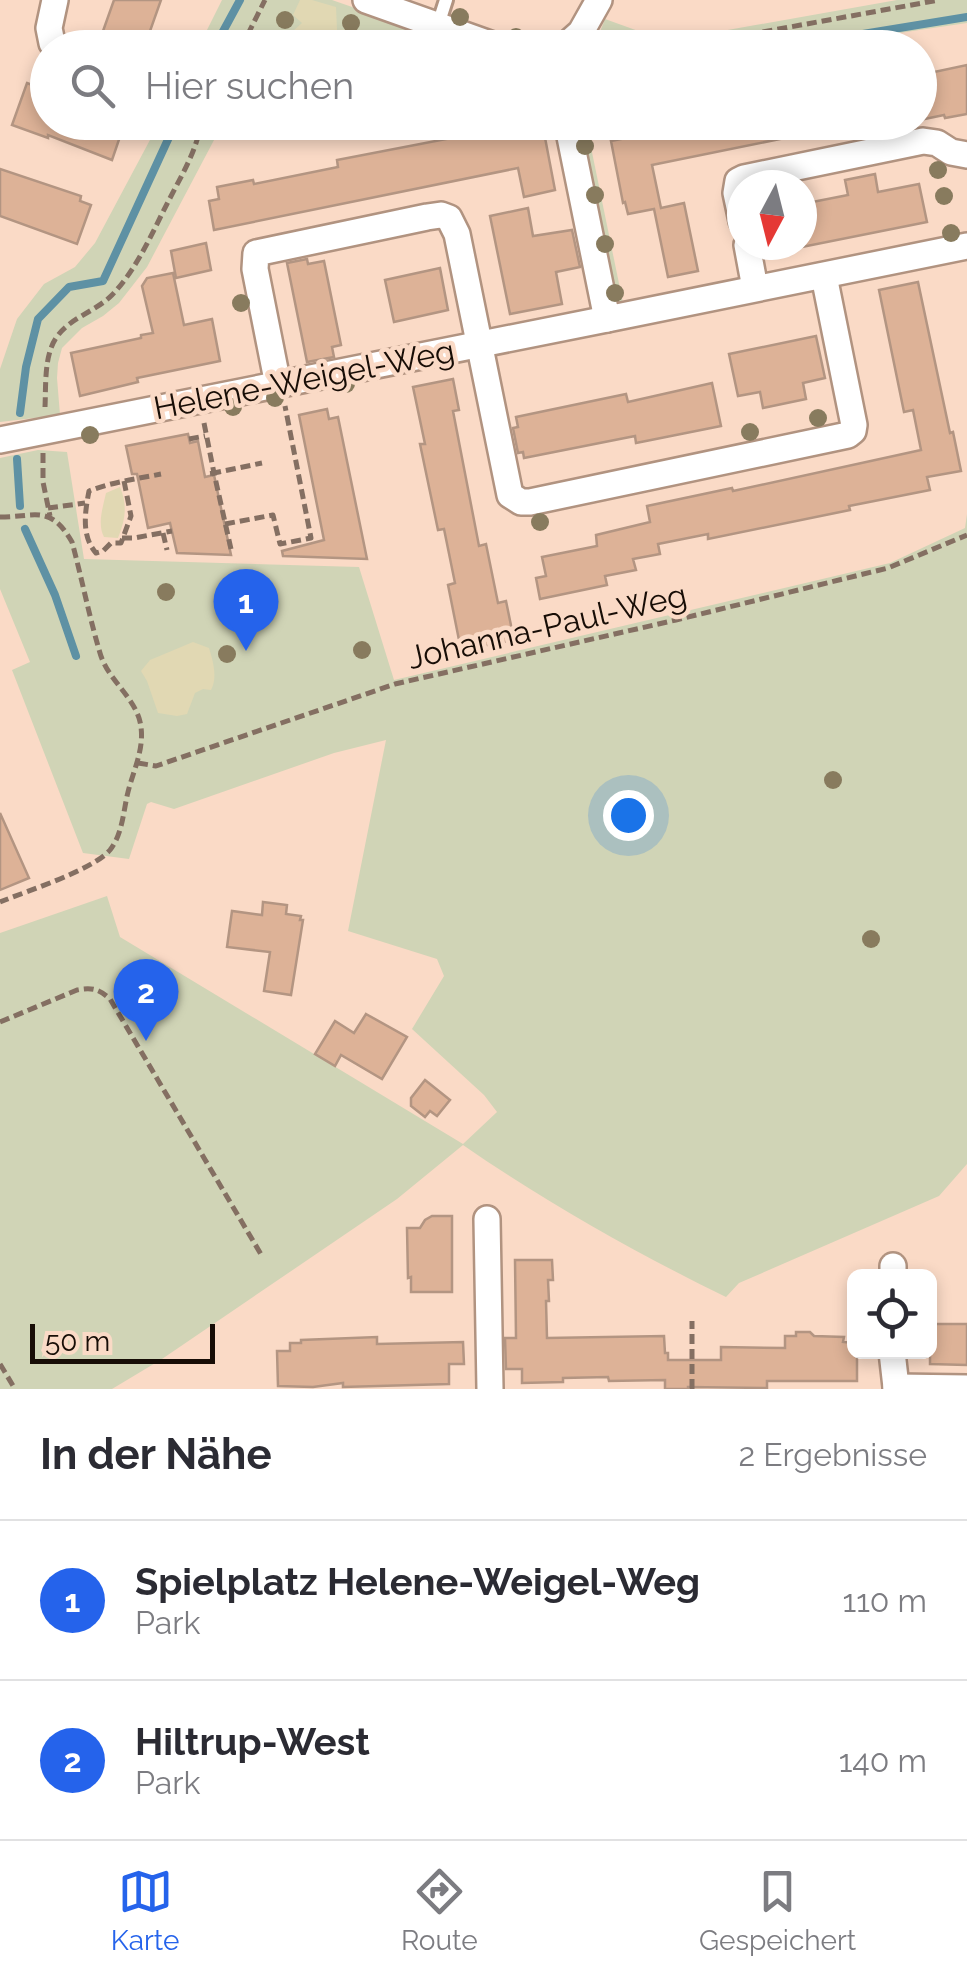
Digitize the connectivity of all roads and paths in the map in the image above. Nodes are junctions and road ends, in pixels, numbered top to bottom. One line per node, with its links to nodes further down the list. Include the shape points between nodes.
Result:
1 (55, 0): 8 (street)
2 (265, 0): 9 (path)
3 (366, 0): 7 (street)
4 (446, 0): 7 (lane)
5 (599, 0): 11 (street)
6 (938, 0): 12 (path)
7 (438, 25): 10 (street)
8 (50, 30)
9 (250, 30)
10 (452, 30)
11 (582, 30)
12 (773, 30)
13 (197, 140): 25 (path, via 128,275 63,329 51,348)
14 (572, 140): 21 (street)
15 (967, 156): 16 (street, via 923,141)
16 (783, 170)
17 (967, 246): 19 (street, Helene-Weigel-Weg)
18 (750, 260): 20 (street)
19 (824, 276): 20 (street, Helene-Weigel-Weg); 22 (street, via 854,425 848,435 530,502 510,495)
20 (755, 288): 21 (street, Helene-Weigel-Weg)
21 (607, 319): 22 (street, Helene-Weigel-Weg)
22 (480, 344): 23 (street, Helene-Weigel-Weg); 23 (street, via 454,225 441,215 427,216 256,253)
23 (279, 384): 24 (street, Helene-Weigel-Weg); 38 (path, via 311,538 280,544 273,515)
24 (200, 400): 25 (street, Helene-Weigel-Weg); 26 (path)
25 (45, 432): 28 (street, Helene-Weigel-Weg); 35 (path)
26 (207, 436): 27 (path); 30 (path)
27 (189, 439)
28 (0, 440)
29 (262, 463): 30 (path)
30 (214, 472): 32 (path); 38 (path)
31 (161, 474): 33 (path)
32 (205, 474)
33 (124, 481): 34 (path, via 88,492); 42 (path, via 131,516)
34 (86, 503): 35 (path); 42 (path, via 90,548 103,551)
35 (48, 508): 36 (path)
36 (50, 516): 37 (path); 45 (path, via 72,542 101,657 139,718)
37 (0, 517)
38 (226, 524): 44 (path)
39 (172, 531): 40 (path)
40 (163, 533): 42 (path); 43 (path)
41 (967, 535): 45 (path, Johanna-Paul-Weg, via 888,568 395,684 156,766)
42 (122, 538)
43 (167, 550)
44 (230, 550)
45 (138, 763): 46 (path, via 108,852)
46 (0, 902)
47 (0, 1022): 49 (path, via 77,990 100,990)
48 (487, 1219): 56 (street)
49 (262, 1256)
50 (692, 1321): 57 (path)
51 (893, 1359): 53 (street)
52 (0, 1364): 55 (path)
53 (896, 1388): 54 (street)
54 (967, 1388)
55 (15, 1389)
56 (490, 1389)
57 (692, 1389)

